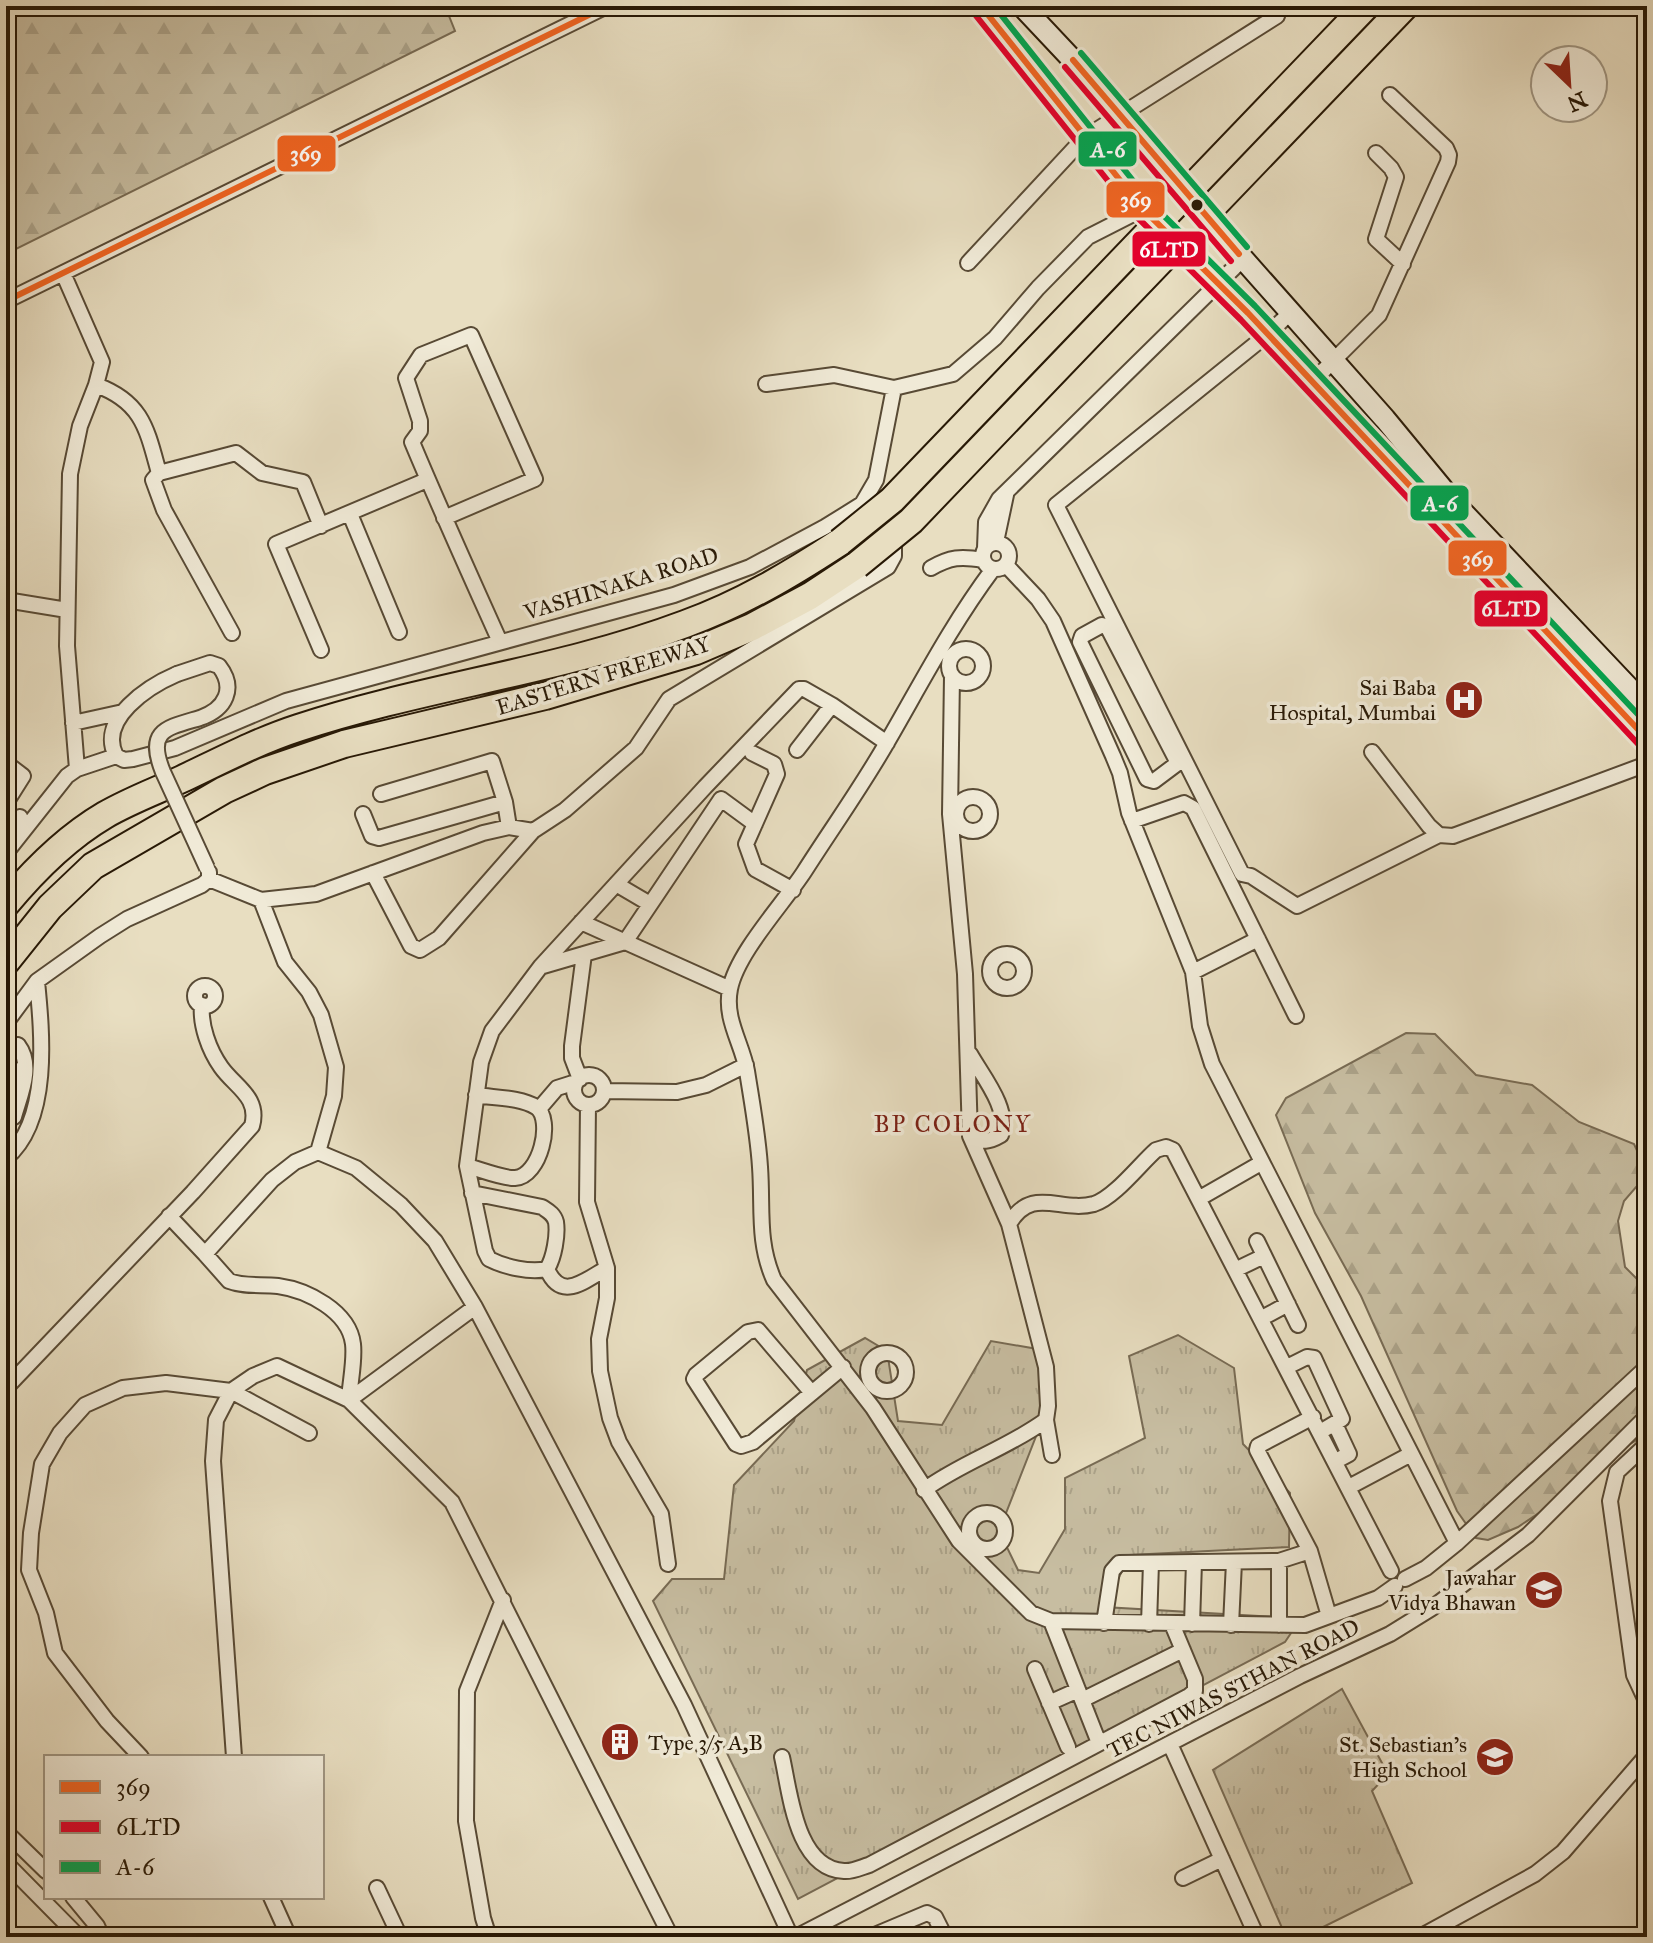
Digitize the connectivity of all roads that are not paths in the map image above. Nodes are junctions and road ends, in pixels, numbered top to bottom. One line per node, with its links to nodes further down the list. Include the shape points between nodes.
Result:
1 (607, 6): 16 (street)
2 (981, 6): 9 (main road)
3 (1022, 6): 8 (main road)
4 (1366, 6): 89 (highway, EASTERN FREEWAY, bridge, via 892,500 840,542 739,602 686,624 538,669 336,716 253,745 106,815 44,861)
5 (1405, 6): 95 (highway, EASTERN FREEWAY, bridge, via 911,521 857,565 810,596 696,651 545,696 344,744 251,777 93,866 50,907)
6 (1277, 16): 8 (street)
7 (1390, 95): 15 (street, via 1449,155)
8 (1118, 115): 9 (street); 11 (main road)
9 (1084, 138): 12 (main road); 14 (street)
10 (1376, 153): 15 (street, via 1396,177 1376,239)
11 (1175, 182): 12 (street); 13 (main road)
12 (1143, 209): 17 (main road); 27 (street, via 1088,237 995,338 953,374)
13 (1243, 259): 17 (street); 18 (main road)
14 (968, 263)
15 (1403, 264): 23 (street, via 1379,315)
16 (63, 273): 19 (street); 26 (street, via 102,362)
17 (1219, 283): 21 (main road); 39 (street, via 1006,495)
18 (1271, 291): 20 (main road); 21 (main road)
19 (6, 301)
20 (1291, 312): 22 (street); 23 (main road)
21 (1248, 313): 22 (main road)
22 (1268, 334): 24 (main road); 82 (street, via 1056,505 1242,874 1297,906)
23 (1332, 362): 24 (street); 28 (main road)
24 (1312, 382): 29 (main road)
25 (766, 384): 27 (street, via 834,375)
26 (96, 385): 30 (street, via 113,391 144,421); 43 (street, via 70,474)
27 (894, 388): 32 (street, via 876,480)
28 (1385, 419): 29 (main road); 33 (main road)
29 (1366, 441): 36 (main road)
30 (159, 473): 37 (street, via 236,453 262,473 303,482); 48 (street, via 153,480 164,510)
31 (427, 480): 34 (street); 35 (street); 35 (street, via 412,442 420,421 406,378 421,355 471,335 535,479)
32 (862, 504): 49 (street, VASHINAKA ROAD, via 737,572 674,595); 80 (street, via 894,547 888,567 669,699 636,748)
33 (1455, 504): 36 (main road); 38 (main road)
34 (350, 514): 37 (street); 47 (street)
35 (444, 518): 49 (street)
36 (1439, 519): 41 (main road)
37 (321, 526): 50 (street, via 276,544)
38 (1501, 553): 41 (main road); 44 (main road)
39 (993, 557): 40 (street, via 950,557); 45 (street); 57 (street, via 1038,599 1053,621)
40 (931, 568)
41 (1485, 569): 46 (main road)
42 (6, 600): 43 (street)
43 (67, 610): 58 (street)
44 (1556, 611): 46 (main road); 54 (main road)
45 (959, 615): 51 (street); 60 (street)
46 (1541, 627): 59 (main road)
47 (399, 632)
48 (232, 633)
49 (500, 642): 65 (street, VASHINAKA ROAD, via 286,701 175,748 133,759)
50 (321, 650)
51 (953, 655): 52 (street); 52 (street, via 968,649 983,664 972,681)
52 (952, 676): 99 (street, via 953,814)
53 (832, 705): 60 (street); 62 (street); 70 (street, via 799,689)
54 (1647, 707)
55 (1112, 708): 57 (street); 61 (street); 61 (street, via 1080,642 1102,625 1178,766 1149,781)
56 (123, 712): 58 (street); 65 (street, via 114,734); 85 (street, bridge, via 137,697 177,674 210,663 219,666 229,684 229,695 214,711 173,724 159,738 156,756)
57 (1096, 717): 66 (street)
58 (73, 723): 69 (street)
59 (1647, 739)
60 (887, 743): 87 (street)
61 (1131, 746): 66 (street)
62 (797, 750)
63 (1372, 752): 82 (street)
64 (752, 753): 78 (street, via 774,764 777,774)
65 (116, 756): 69 (street, VASHINAKA ROAD)
66 (1113, 756): 77 (street)
67 (6, 763): 74 (street, via 23,776)
68 (1647, 764): 82 (street, via 1453,836)
69 (77, 769): 83 (street)
70 (705, 787): 72 (street); 86 (street)
71 (381, 794): 73 (street, via 490,761)
72 (721, 799): 78 (street); 90 (street)
73 (505, 802): 75 (street, via 379,838 372,836); 79 (street)
74 (6, 803)
75 (363, 814)
76 (20, 817): 81 (street)
77 (1132, 821): 92 (street, via 1184,803 1193,808); 98 (street)
78 (755, 824): 87 (street, via 746,844 755,869)
79 (509, 827): 80 (street); 84 (street)
80 (533, 831): 84 (street, via 439,938 420,950 411,946)
81 (6, 834)
82 (1439, 835)
83 (6, 853)
84 (373, 873): 88 (street, via 316,894)
85 (208, 874): 88 (street); 100 (street, via 202,885 127,919)
86 (616, 884): 90 (street); 91 (street)
87 (793, 890): 101 (street, via 747,952)
88 (261, 900): 117 (street, via 285,962 321,1015 336,1067 334,1096)
89 (6, 904)
90 (650, 904): 93 (street)
91 (581, 922): 93 (street); 96 (street)
92 (1258, 939): 98 (street); 103 (street)
93 (625, 942): 94 (street); 101 (street)
94 (584, 954): 96 (street); 109 (street, via 572,1046)
95 (6, 962)
96 (541, 966): 112 (street, via 492,1031)
97 (990, 970): 99 (street)
98 (1193, 972): 119 (street, via 1200,1026 1212,1064)
99 (965, 974): 105 (street)
100 (37, 981): 104 (street); 118 (street, via 39,1083 30,1123)
101 (730, 989): 108 (street, via 730,1019)
102 (202, 1005): 123 (street, via 214,1055 247,1094 255,1116 229,1154)
103 (1296, 1016)
104 (6, 1023)
105 (968, 1051): 116 (street); 116 (street, via 1003,1114 1004,1127 992,1140)
106 (6, 1052): 107 (street, via 18,1045)
107 (25, 1065): 110 (street); 115 (street)
108 (746, 1065): 111 (street, via 706,1085 677,1092); 138 (street, via 759,1148 766,1261 774,1280)
109 (578, 1081): 111 (street, via 594,1076); 113 (street, via 576,1097); 114 (street, via 557,1088)
110 (6, 1090)
111 (604, 1091): 113 (street, via 601,1100)
112 (476, 1095): 114 (street); 120 (street)
113 (588, 1105): 128 (street, via 587,1202)
114 (539, 1109): 120 (street, via 544,1118 542,1143 530,1172 515,1179)
115 (14, 1117)
116 (970, 1136): 124 (street)
117 (318, 1152): 126 (street, via 272,1180); 132 (street, via 356,1168 401,1205 435,1241)
118 (6, 1158)
119 (1261, 1163): 122 (street); 152 (street)
120 (467, 1166): 121 (street)
121 (472, 1193): 129 (street, via 489,1259); 129 (street, via 551,1213 556,1221 553,1261)
122 (1200, 1198): 124 (street, via 1179,1157 1166,1147 1156,1150 1104,1199 1083,1205 1033,1202); 130 (street)
123 (169, 1216): 126 (street); 139 (street)
124 (1009, 1224): 147 (street, via 1046,1367)
125 (1257, 1241): 127 (street)
126 (205, 1254): 143 (street, via 229,1281 302,1292 341,1319 353,1343)
127 (1264, 1256): 130 (street); 131 (street)
128 (607, 1268): 129 (street, via 566,1288); 163 (street, via 598,1355 610,1418 661,1514)
129 (547, 1269)
130 (1237, 1269): 133 (street)
131 (1288, 1304): 133 (street); 134 (street)
132 (475, 1307): 143 (street); 200 (street, via 684,1705)
133 (1262, 1318): 136 (street)
134 (1298, 1325)
135 (870, 1364): 138 (street); 140 (street, via 871,1382); 140 (street, via 886,1353 905,1367 904,1379)
136 (1287, 1367): 146 (street); 148 (street, via 1314,1358 1341,1415)
137 (1647, 1367): 157 (street)
138 (846, 1372): 142 (street); 144 (street)
139 (6, 1388)
140 (885, 1390): 144 (street)
141 (231, 1391): 143 (street, via 277,1366); 150 (street); 182 (street, via 166,1383 123,1388 85,1405 42,1464 29,1570 55,1653); 183 (street, via 216,1420 213,1461)
142 (812, 1393): 142 (street, via 741,1446 694,1379 758,1330)
143 (349, 1400): 165 (street, via 452,1502)
144 (873, 1408): 156 (street)
145 (1647, 1416): 180 (street, TEC NIWAS STHAN ROAD, via 1528,1535 1432,1608)
146 (1313, 1417): 149 (street); 158 (street, via 1257,1450)
147 (1046, 1420): 153 (street); 156 (street)
148 (1335, 1424): 149 (street); 154 (street, via 1349,1450)
149 (1320, 1432): 154 (street)
150 (309, 1433)
151 (1647, 1444): 178 (street, via 1617,1472 1610,1501 1634,1675)
152 (1411, 1454): 155 (street); 157 (street)
153 (1052, 1455)
154 (1336, 1461): 155 (street)
155 (1349, 1487): 164 (street)
156 (924, 1490): 167 (street, via 1031,1613)
157 (1457, 1543): 164 (street, via 1426,1568)
158 (1310, 1551): 159 (street); 166 (street)
159 (1279, 1561): 161 (street); 173 (street)
160 (1194, 1562): 161 (street); 162 (street); 171 (street)
161 (1234, 1562): 172 (street)
162 (1151, 1563): 168 (street, via 1116,1565); 169 (street)
163 (668, 1564)
164 (1397, 1579): 166 (street, via 1378,1598)
165 (503, 1600): 198 (street, via 467,1691 466,1821); 199 (street)
166 (1329, 1616): 173 (street, via 1305,1625)
167 (1051, 1621): 168 (street); 176 (street)
168 (1104, 1623): 169 (street)
169 (1149, 1624): 170 (street)
170 (1172, 1624): 171 (street); 174 (street)
171 (1192, 1624): 172 (street)
172 (1231, 1625): 173 (street)
173 (1279, 1625)
174 (1183, 1650): 176 (street); 179 (street, via 1195,1691)
175 (1035, 1669): 177 (street)
176 (1080, 1695): 177 (street); 179 (street)
177 (1049, 1703): 181 (street)
178 (1647, 1703)
179 (1099, 1743): 185 (street, via 869,1865 845,1872 814,1858 799,1830)
180 (1170, 1744): 187 (street); 200 (street, TEC NIWAS STHAN ROAD)
181 (1068, 1747)
182 (139, 1755)
183 (234, 1755)
184 (1647, 1755): 204 (street, via 1563,1852 1535,1874)
185 (782, 1757)
186 (6, 1832): 189 (street)
187 (1222, 1859): 190 (street); 203 (street)
188 (6, 1863): 194 (street)
189 (44, 1869)
190 (1183, 1878)
191 (377, 1888): 197 (street)
192 (75, 1899): 195 (street)
193 (272, 1899): 196 (street)
194 (79, 1937)
195 (102, 1937)
196 (289, 1937)
197 (400, 1937)
198 (489, 1937)
199 (671, 1937)
200 (793, 1937)
201 (870, 1937): 202 (street, via 927,1913)
202 (945, 1937)
203 (1257, 1937)
204 (1420, 1937)

